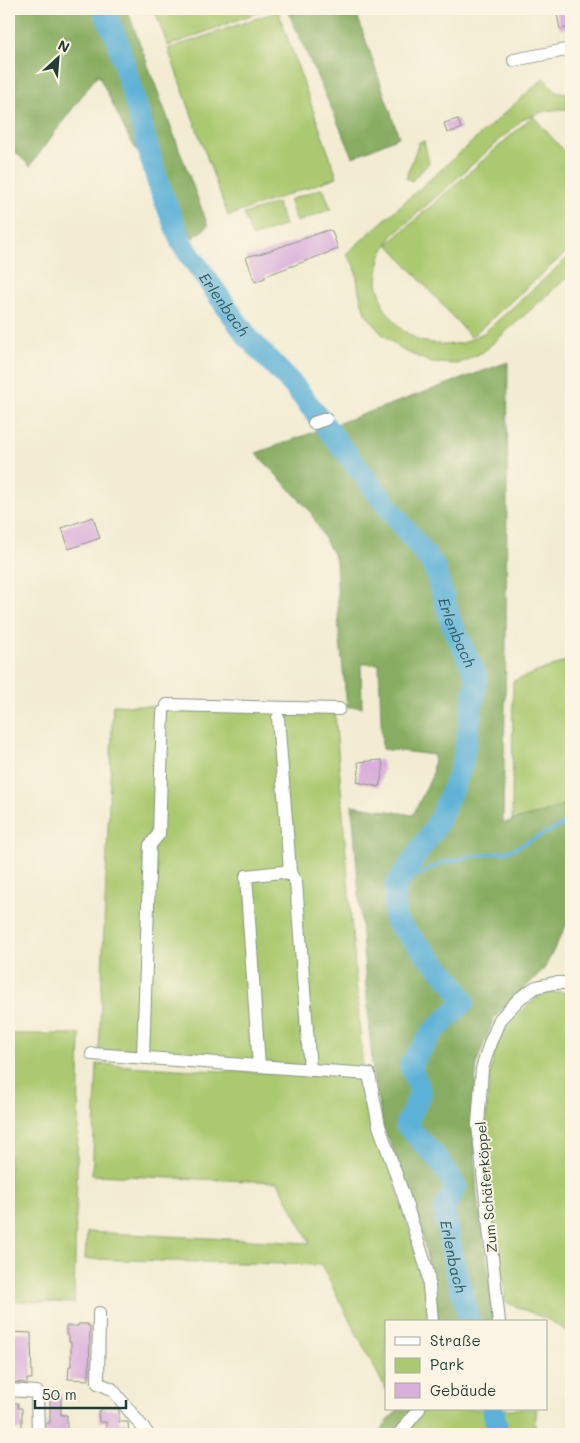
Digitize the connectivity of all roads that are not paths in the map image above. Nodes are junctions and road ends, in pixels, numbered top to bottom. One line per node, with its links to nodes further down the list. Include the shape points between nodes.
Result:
1 (571, 49): 2 (street)
2 (514, 60)
3 (326, 418): 4 (street)
4 (314, 423)
5 (339, 709): 10 (street, via 165,708 159,834 150,845)
6 (278, 718): 7 (street)
7 (291, 875): 11 (street, via 282,872 246,876); 12 (street, via 296,882)
8 (571, 983): 15 (street, Zum Schäferköppel, via 536,987 520,998 500,1018 482,1069 478,1125)
9 (92, 1054): 10 (street)
10 (143, 1057): 11 (street)
11 (259, 1066): 12 (street)
12 (310, 1070): 14 (street, via 369,1074 380,1126 428,1273)
13 (99, 1313): 19 (street, via 98,1383 112,1389)
14 (432, 1320)
15 (500, 1320)
16 (9, 1390): 18 (street, via 38,1392)
17 (418, 1410): 20 (street)
18 (38, 1434)
19 (148, 1434)
20 (399, 1434)

